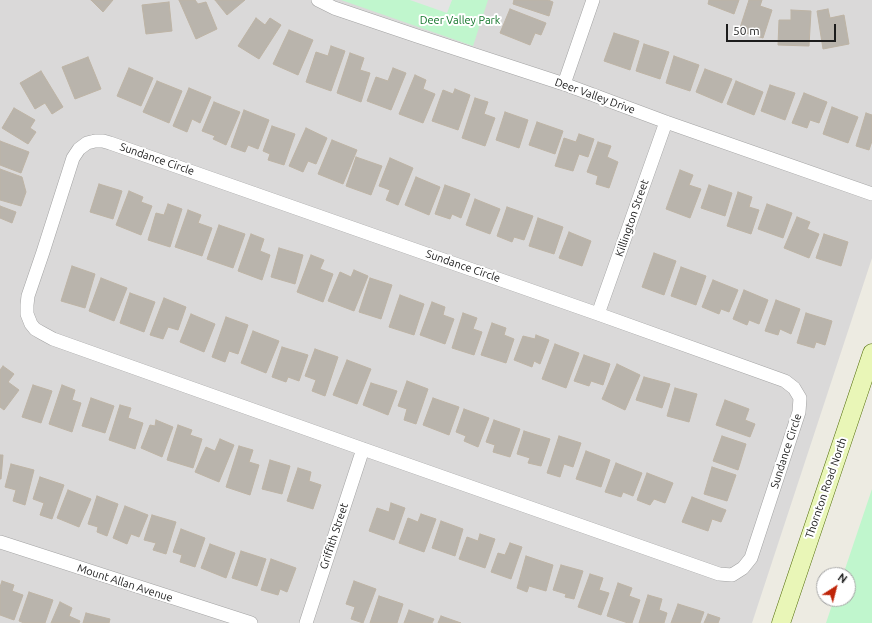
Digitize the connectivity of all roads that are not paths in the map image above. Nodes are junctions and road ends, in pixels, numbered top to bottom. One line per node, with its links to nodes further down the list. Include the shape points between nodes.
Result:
1 (318, 0): 3 (street, Deer Valley Drive, via 334,8)
2 (592, 0): 3 (street)
3 (564, 84): 4 (street, Deer Valley Drive)
4 (666, 122): 5 (street, Deer Valley Drive); 6 (street, Killington Street)
5 (872, 194)
6 (598, 314): 8 (street, Sundance Circle, via 785,381 794,388 800,398 799,412 751,558 743,568 732,575 719,574); 8 (street, Sundance Circle, via 110,143 96,141 79,149 73,158 28,296 27,314 35,329 53,338)
7 (872, 353): 12 (main road, Thornton Road North)
8 (363, 449): 11 (street, Griffith Street)
9 (0, 542): 10 (street, Mount Allan Avenue)
10 (251, 623)
11 (306, 623)
12 (781, 623)

